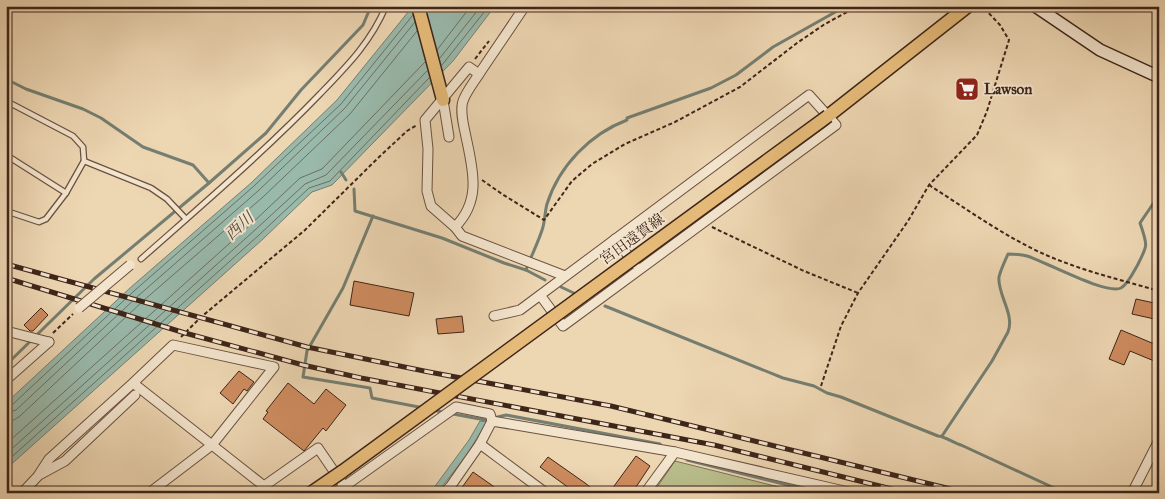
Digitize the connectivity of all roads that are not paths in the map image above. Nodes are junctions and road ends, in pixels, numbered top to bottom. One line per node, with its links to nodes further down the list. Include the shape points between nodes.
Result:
1 (386, 6): 17 (lane, via 371,37 302,113)
2 (418, 6): 8 (main road)
3 (525, 6): 6 (street)
4 (968, 6): 11 (main road, 宮田遠賀線)
5 (1035, 6): 7 (street, via 1100,50)
6 (479, 74): 8 (street, via 469,67); 18 (street, via 463,102 462,119 474,174 472,203)
7 (1159, 78)
8 (443, 100): 12 (street); 18 (street, via 426,120 427,191 431,206)
9 (8, 102): 10 (lane); 14 (lane, via 73,136 83,147)
10 (6, 109)
11 (828, 116): 19 (street, via 809,95); 22 (street, via 836,125); 40 (main road, 宮田遠賀線, bridge)
12 (449, 137)
13 (6, 155): 15 (lane)
14 (84, 161): 15 (lane); 17 (lane, via 150,188 167,199)
15 (66, 193): 16 (lane, via 46,219 39,222)
16 (6, 211)
17 (185, 218): 20 (lane)
18 (455, 227): 23 (street, via 462,236)
19 (615, 239): 22 (street); 23 (street)
20 (141, 259)
21 (130, 265): 25 (street, bridge)
22 (640, 270): 24 (street, via 564,326)
23 (565, 276): 24 (street)
24 (540, 294): 26 (street, via 520,310)
25 (79, 308)
26 (494, 316)
27 (6, 331): 28 (street, via 49,342)
28 (6, 380)
29 (133, 383): 34 (street); 34 (street, via 173,345 274,367); 36 (street, via 49,460)
30 (135, 395): 36 (street, via 65,461)
31 (492, 420): 33 (street); 35 (street); 37 (street, via 490,414 456,408)
32 (1159, 440): 46 (street)
33 (480, 444): 42 (street); 43 (street)
34 (212, 445): 37 (street, via 264,486 318,448); 39 (street)
35 (675, 452): 44 (street); 45 (street)
36 (38, 476): 38 (street)
37 (344, 486): 41 (street)
38 (22, 493)
39 (149, 493)
40 (311, 493)
41 (335, 493)
42 (444, 493)
43 (546, 493)
44 (645, 493)
45 (853, 493)
46 (1132, 493)

